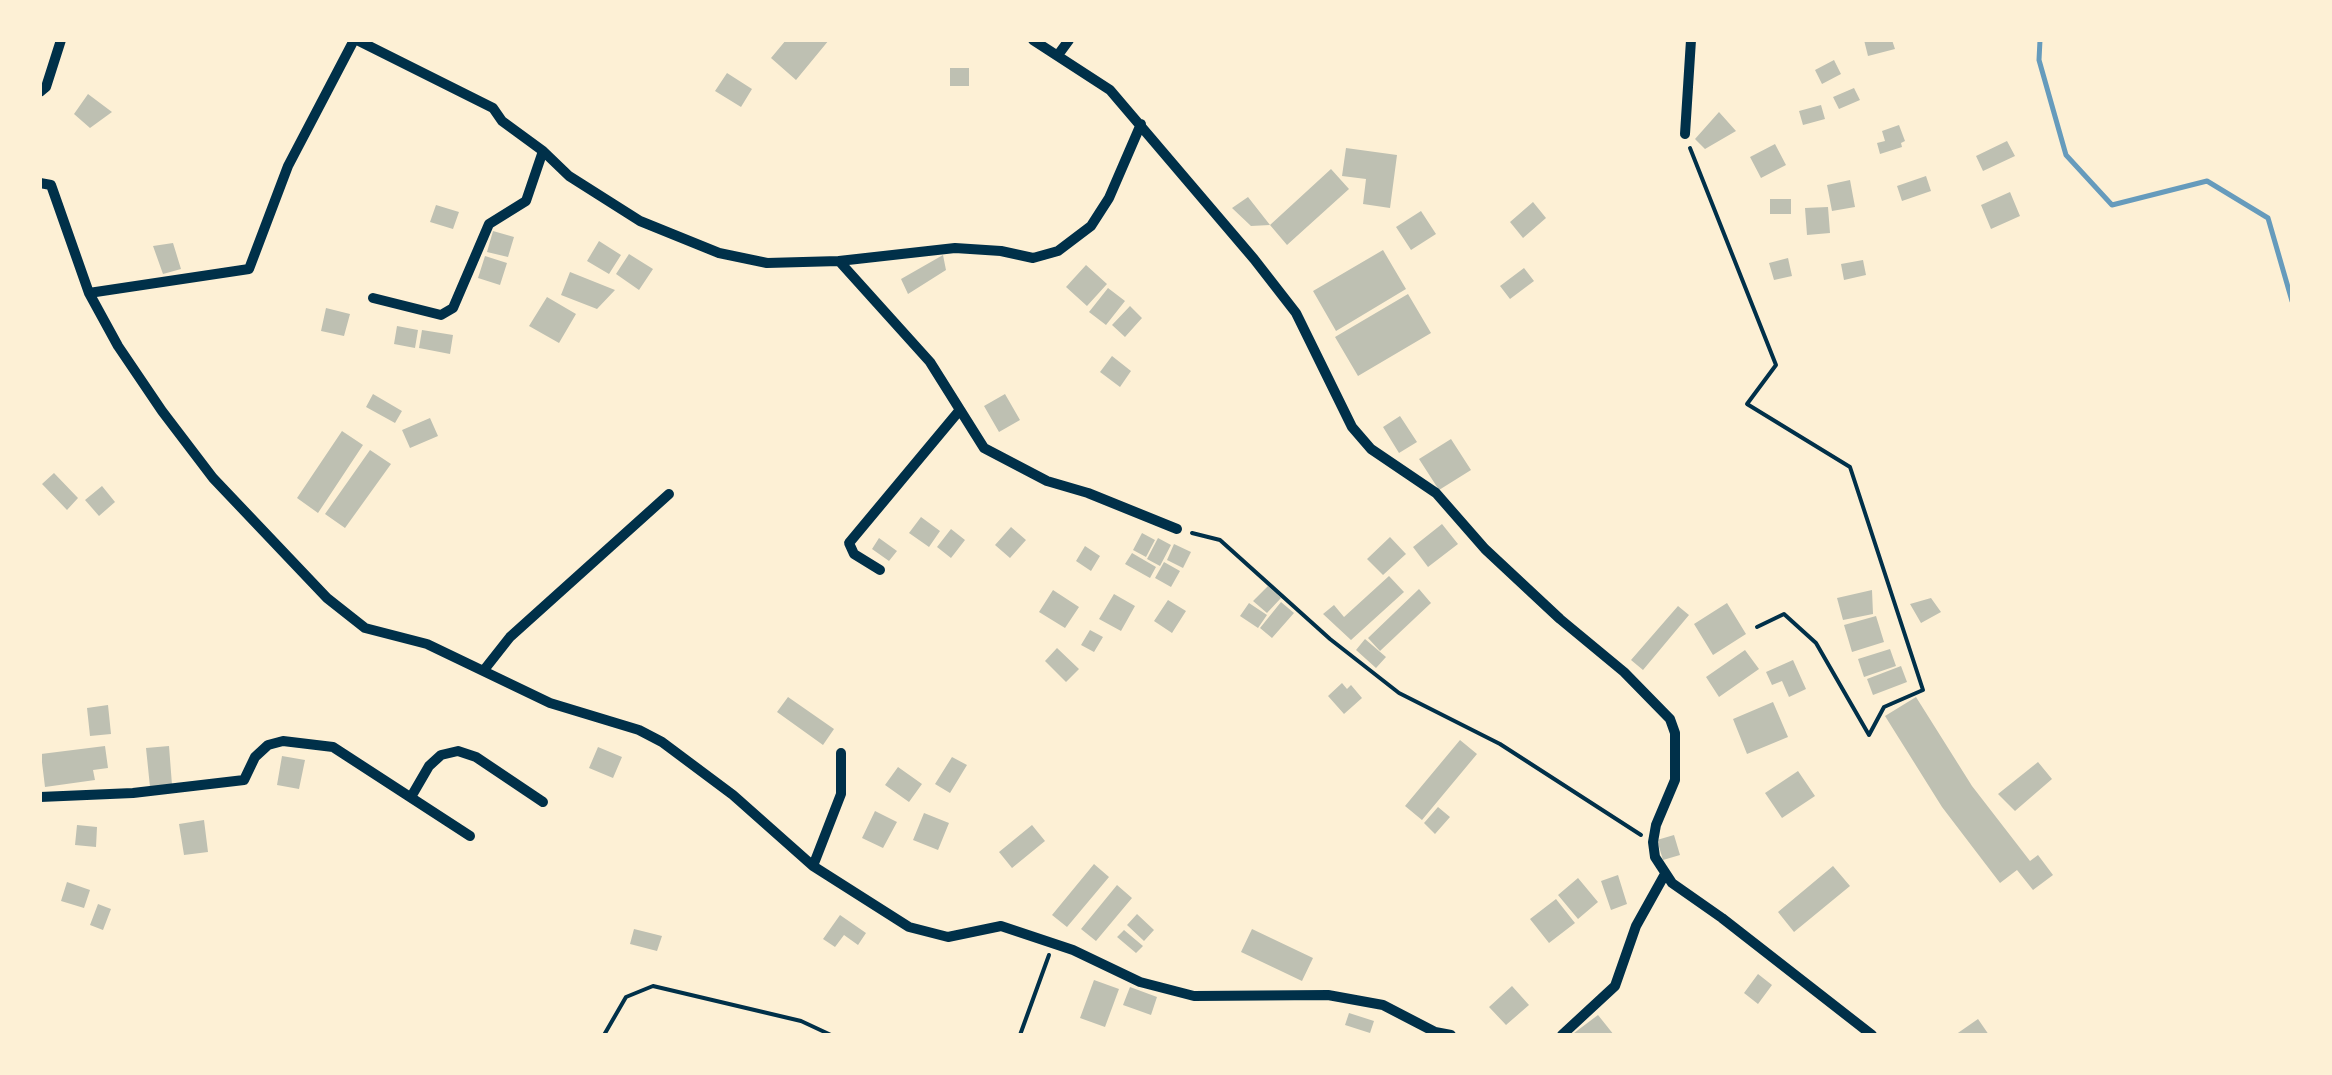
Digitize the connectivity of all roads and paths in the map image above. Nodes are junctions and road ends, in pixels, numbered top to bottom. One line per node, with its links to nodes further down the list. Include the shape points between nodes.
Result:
1 (61, 40): 7 (street)
2 (356, 40): 10 (street, via 493,108); 13 (street, via 288,166 249,269)
3 (1033, 40): 6 (street)
4 (1069, 40): 6 (street)
5 (1692, 40): 9 (street)
6 (1058, 55): 8 (street, via 1110,90)
7 (40, 92)
8 (1141, 124): 12 (street, via 1091,226 1058,251 1033,258 955,248); 26 (street, via 1296,313 1352,426 1371,448 1436,493 1485,550 1670,719 1675,780)
9 (1685, 134): 19 (path, via 1776,365 1747,404 1850,467 1923,690 1884,707 1869,735 1816,642 1784,614)
10 (543, 151): 12 (street, via 610,205 719,253 767,262); 14 (street, via 526,201 489,224 452,308 441,315)
11 (40, 183): 13 (street, via 51,185)
12 (839, 261): 15 (street, via 930,362)
13 (88, 292): 20 (street, via 118,346 213,478 327,598 365,628 427,644)
14 (373, 298)
15 (958, 410): 17 (street, via 984,448 1048,482); 18 (street, via 849,543 854,554)
16 (670, 494): 20 (street, via 510,637)
17 (1177, 530): 26 (path, via 1220,540 1399,693 1500,744)
18 (880, 570)
19 (1757, 627)
20 (484, 670): 27 (street, via 550,704 662,742)
21 (841, 753): 27 (street, via 841,794)
22 (40, 797): 23 (street, via 244,780 255,757 283,741 334,747)
23 (411, 797): 24 (street, via 441,755 458,751); 25 (street)
24 (543, 802)
25 (470, 836)
26 (1653, 842): 28 (street)
27 (813, 866): 29 (street, via 909,927 948,937 1001,926)
28 (1665, 874): 34 (street, via 1636,926 1615,986); 35 (street)
29 (1052, 943): 32 (path); 33 (street, via 1140,982 1194,996 1328,995 1383,1006)
30 (604, 1035): 31 (path, via 626,998 653,986)
31 (831, 1035)
32 (1020, 1035)
33 (1451, 1035)
34 (1562, 1035)
35 (1872, 1035)

